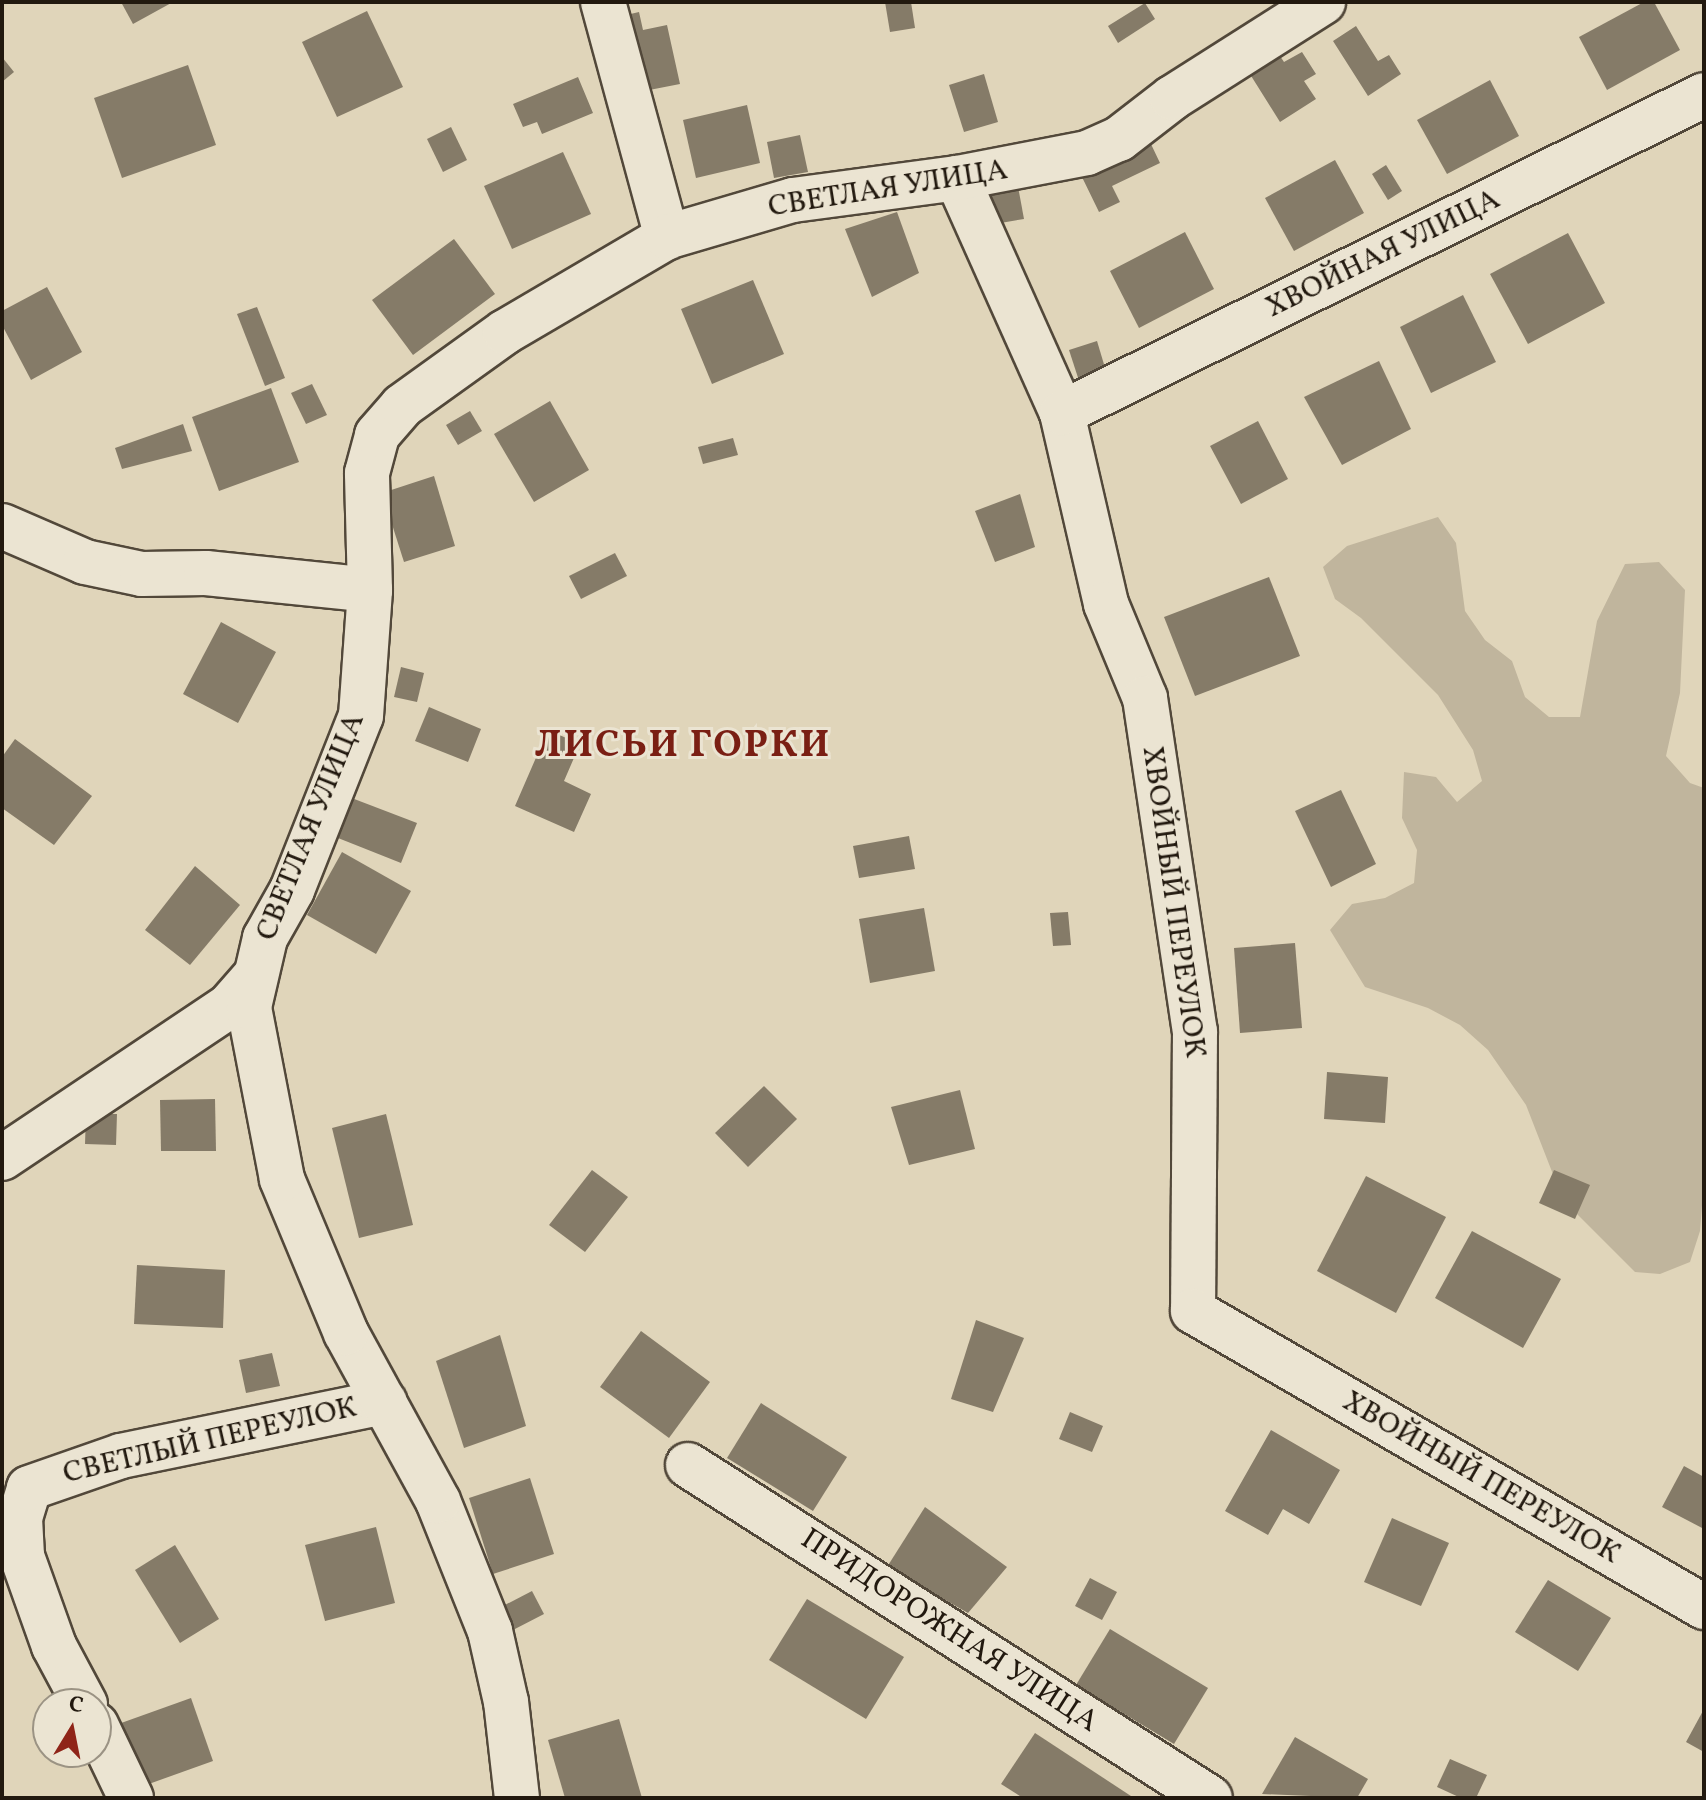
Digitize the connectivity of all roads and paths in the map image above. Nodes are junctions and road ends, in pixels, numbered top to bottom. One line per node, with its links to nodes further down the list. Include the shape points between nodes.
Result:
1 (603, 2): 5 (street)
2 (1323, 2): 4 (street, СВЕТЛАЯ УЛИЦА, via 1172,98 1119,139 1043,164)
3 (1704, 95): 6 (street, ХВОЙНАЯ УЛИЦА)
4 (957, 178): 5 (street, СВЕТЛАЯ УЛИЦА, via 793,200); 6 (street, ХВОЙНЫЙ ПЕРЕУЛОК)
5 (667, 237): 8 (street, СВЕТЛАЯ УЛИЦА, via 505,332 402,406 377,435 367,473)
6 (1062, 413): 13 (street, ХВОЙНЫЙ ПЕРЕУЛОК, via 1106,604 1145,698 1195,1031 1193,1311)
7 (2, 526): 8 (street, via 85,562 142,574 206,573)
8 (370, 590): 9 (street, СВЕТЛАЯ УЛИЦА, via 361,716)
9 (253, 978): 10 (street, via 229,1006); 11 (street, СВЕТЛАЯ УЛИЦА, via 249,1007 282,1179 346,1333)
10 (2, 1158)
11 (385, 1402): 14 (street, СВЕТЛЫЙ ПЕРЕУЛОК, via 121,1456 29,1488 20,1518 22,1556 54,1646); 17 (street, СВЕТЛАЯ УЛИЦА, via 438,1501 490,1631 506,1702)
12 (688, 1465): 18 (street, ПРИДОРОЖНАЯ УЛИЦА)
13 (1704, 1607)
14 (76, 1688)
15 (112, 1758): 16 (street)
16 (131, 1798)
17 (517, 1798)
18 (1210, 1798)

